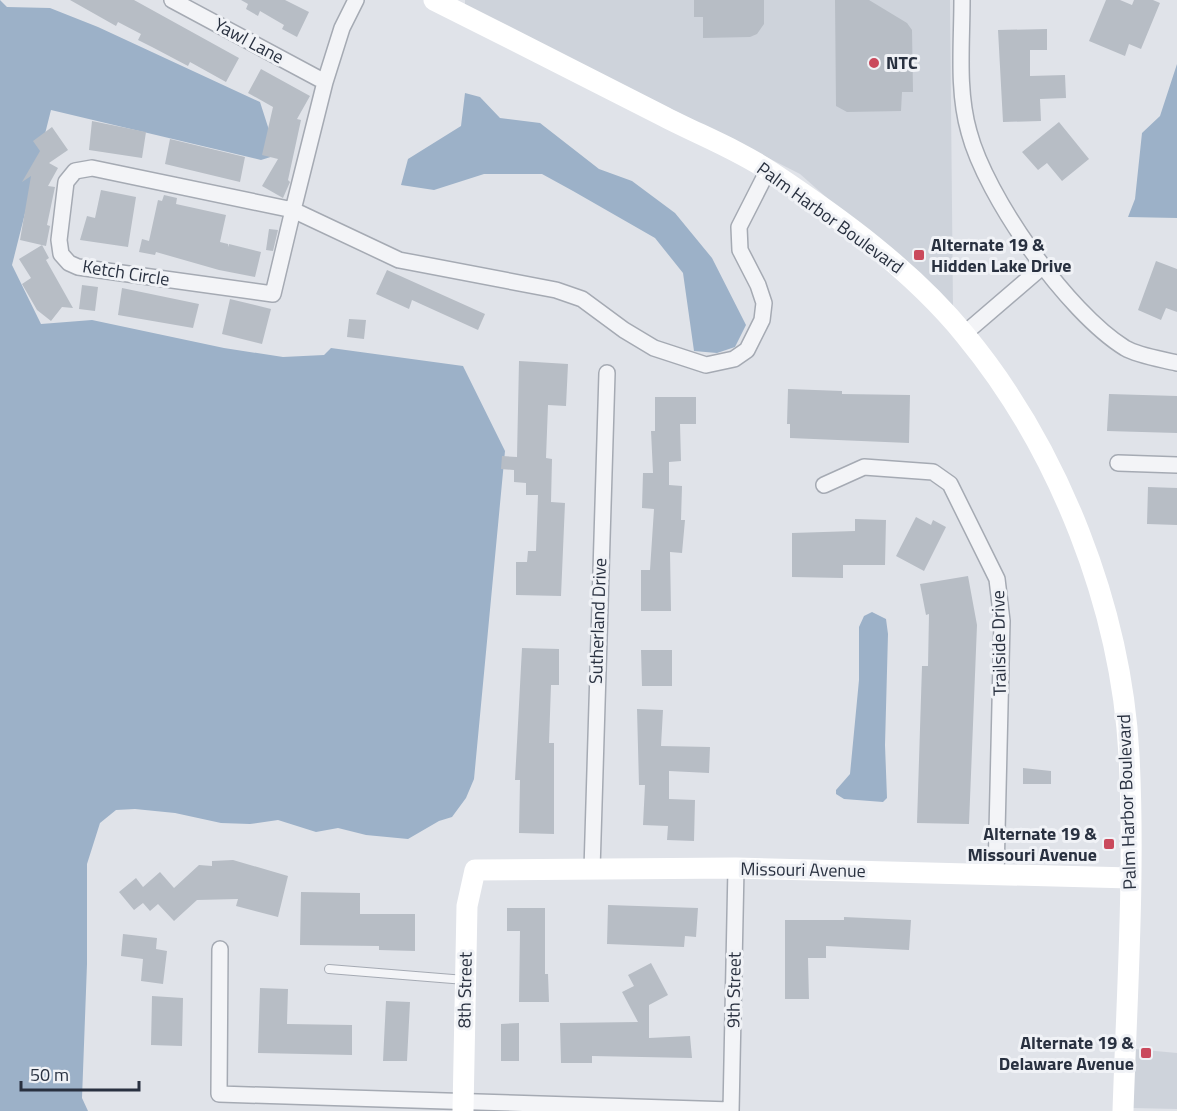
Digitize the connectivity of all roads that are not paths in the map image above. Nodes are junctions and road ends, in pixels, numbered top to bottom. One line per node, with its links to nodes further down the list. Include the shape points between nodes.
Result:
1 (172, 0): 5 (street, Yawl Lane)
2 (356, 0): 5 (street, Ketch Circle, via 342,28)
3 (434, 0): 6 (main road, Palm Harbor Boulevard)
4 (962, 0): 8 (street, via 962,88 969,133 993,192)
5 (326, 82): 7 (street, Ketch Circle)
6 (768, 170): 7 (street, via 739,227 740,250 764,303 762,320 747,350 734,359 706,365 654,348 582,299 556,290 399,260); 9 (main road, Palm Harbor Boulevard, via 909,276)
7 (293, 210): 7 (street, Ketch Circle, via 92,168 75,171 66,182 61,254 78,267 273,294)
8 (1042, 267): 9 (street); 10 (street, via 1098,327 1126,349)
9 (964, 334): 19 (main road, Palm Harbor Boulevard, via 1024,421 1049,467 1091,563 1107,614 1118,666 1128,752)
10 (1177, 363)
11 (607, 373): 17 (street, Sutherland Drive)
12 (1118, 463): 13 (street)
13 (1177, 465)
14 (824, 485): 18 (street, Trailside Drive, via 864,467 933,472 950,484 997,579 1002,621)
15 (736, 868): 17 (main road, Missouri Avenue); 18 (main road, Missouri Avenue); 24 (street, 9th Street)
16 (476, 870): 17 (main road, Missouri Avenue); 22 (main road, 8th Street, via 467,906)
17 (592, 870)
18 (996, 874): 19 (main road, Missouri Avenue)
19 (1131, 878): 25 (main road, Palm Harbor Boulevard)
20 (220, 949): 23 (street, via 219,1094)
21 (329, 969): 22 (lane)
22 (465, 980): 23 (main road, 8th Street)
23 (463, 1105): 24 (street)
24 (731, 1111)
25 (1124, 1111)

